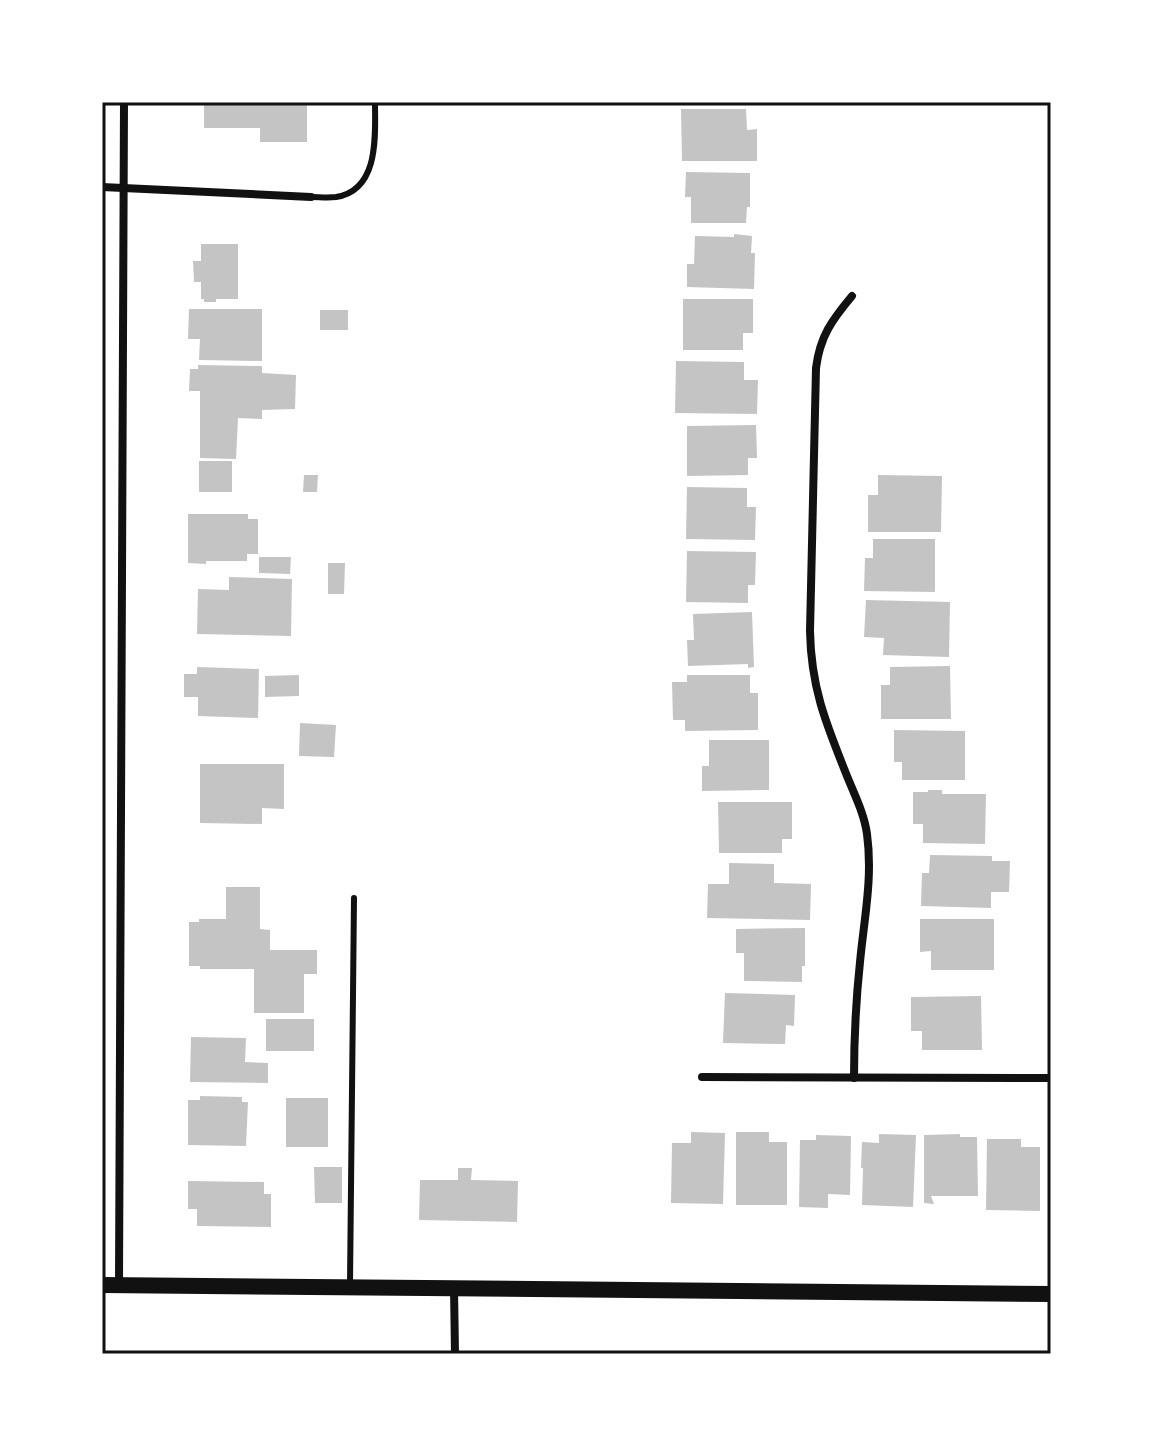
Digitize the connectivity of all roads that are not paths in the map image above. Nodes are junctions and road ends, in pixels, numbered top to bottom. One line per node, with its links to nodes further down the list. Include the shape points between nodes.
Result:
1 (124, 102): 4 (street)
2 (375, 102): 5 (lane, via 374,152 362,182 344,195)
3 (102, 187): 4 (street)
4 (123, 187): 5 (street); 11 (street)
5 (311, 197)
6 (852, 296): 9 (street, via 831,321 818,356 810,631 818,701 867,831 868,903)
7 (354, 898): 12 (lane)
8 (702, 1077): 9 (street)
9 (854, 1078): 10 (street)
10 (1051, 1078)
11 (110, 1285): 12 (main road)
12 (350, 1287): 13 (main road)
13 (454, 1288): 14 (main road); 15 (street)
14 (1051, 1294)
15 (455, 1354)

